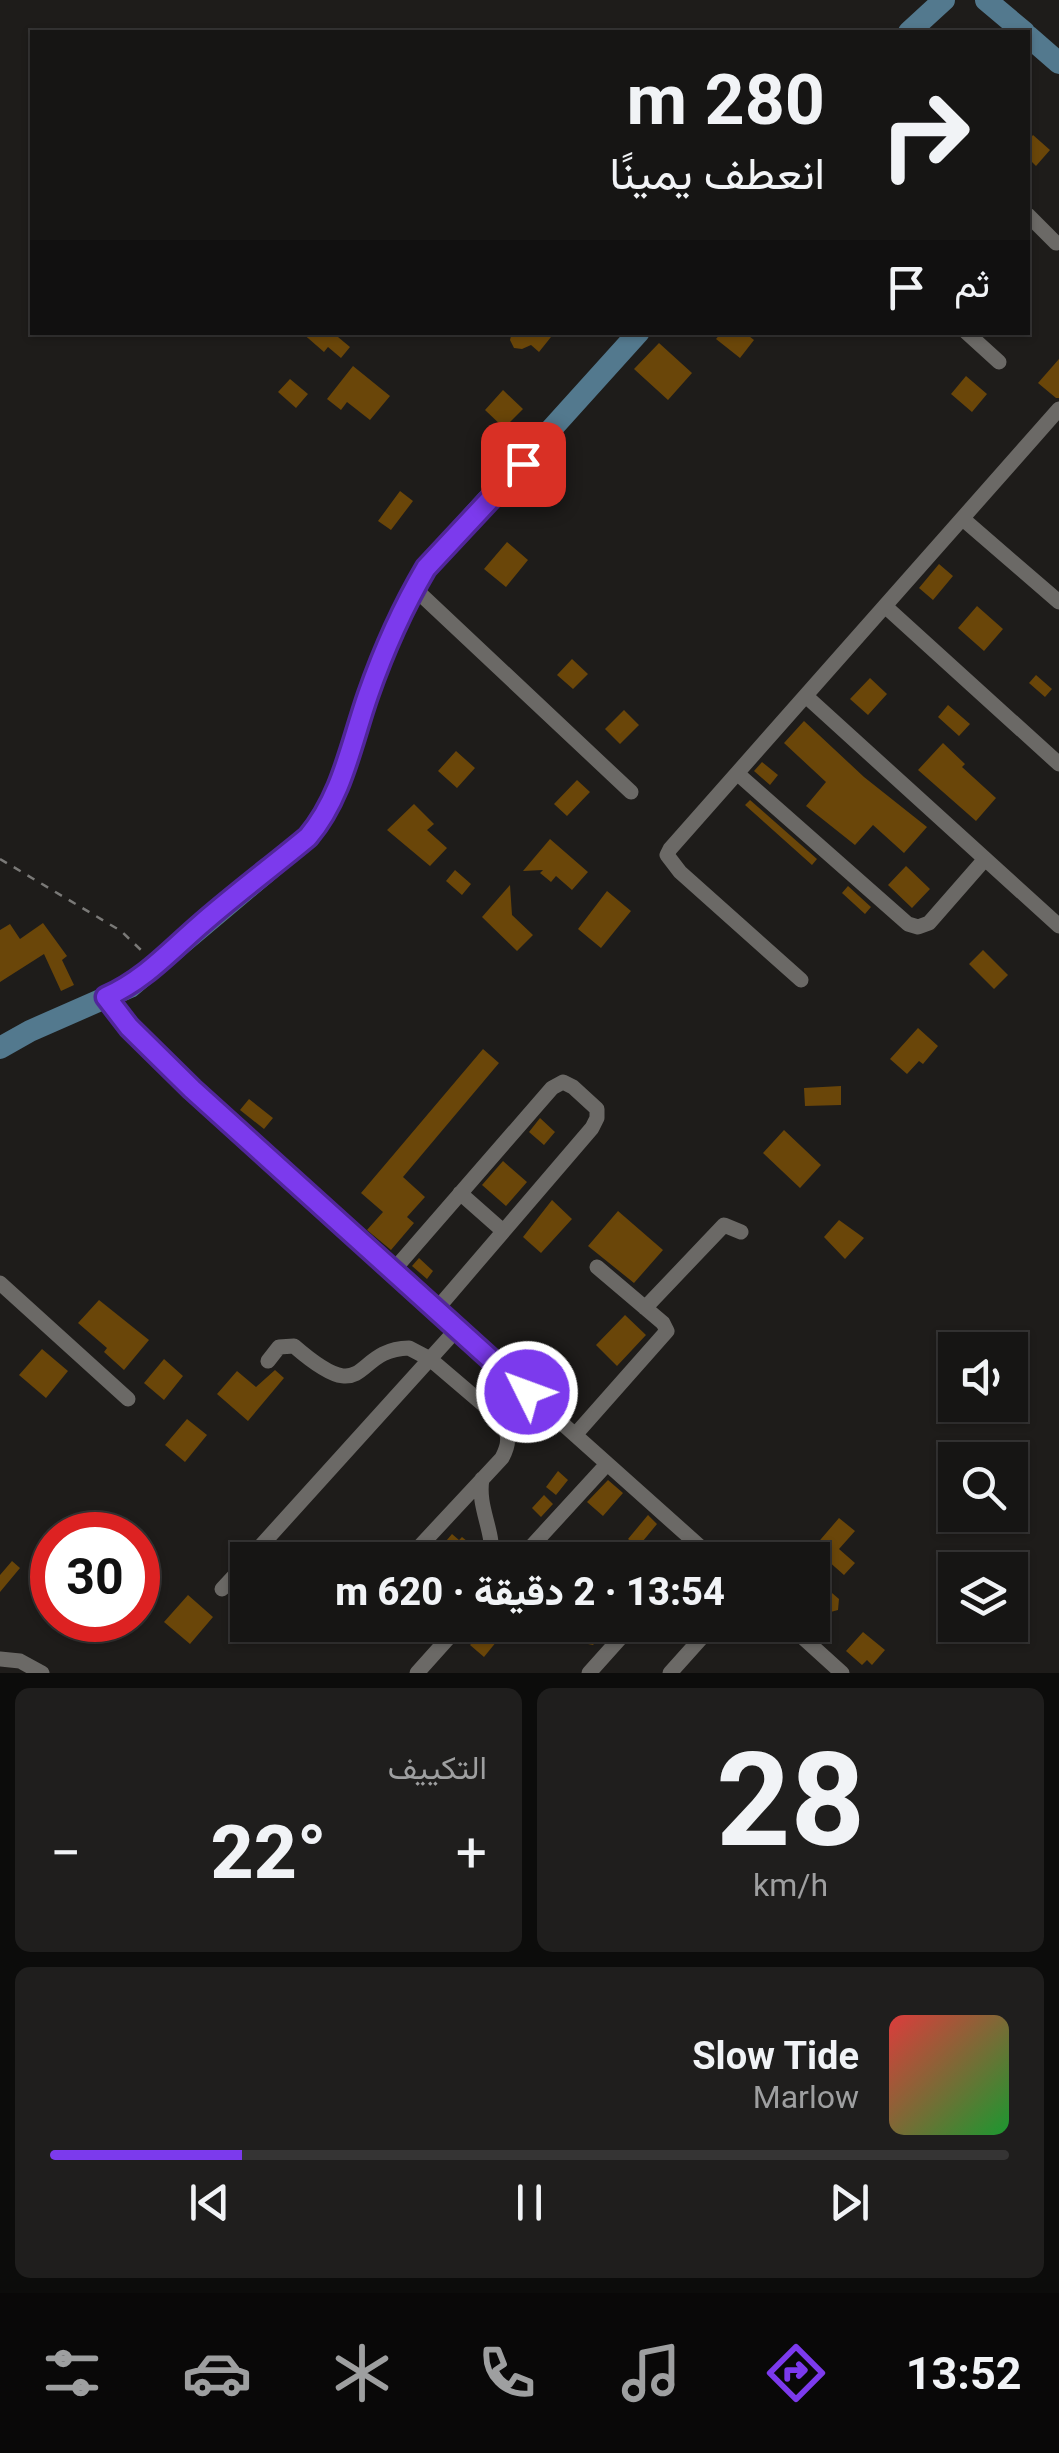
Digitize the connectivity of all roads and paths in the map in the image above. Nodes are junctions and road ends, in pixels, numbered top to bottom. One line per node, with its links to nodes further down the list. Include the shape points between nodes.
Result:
1 (944, 0): 3 (street)
2 (990, 3): 4 (street)
3 (910, 30)
4 (1021, 30)
5 (1030, 38): 6 (street)
6 (1059, 63)
7 (1030, 217): 8 (street)
8 (1056, 243)
9 (636, 335): 14 (street)
10 (969, 335): 11 (street)
11 (999, 362)
12 (1059, 409): 13 (street)
13 (963, 519): 15 (street); 16 (street)
14 (414, 588): 20 (street); 24 (street, via 331,807 308,837)
15 (1059, 602)
16 (886, 607): 17 (street); 18 (street)
17 (807, 698): 19 (street); 21 (street)
18 (1059, 764)
19 (738, 774): 21 (street, via 908,924 928,923); 25 (street, via 668,856)
20 (631, 792)
21 (985, 859): 23 (street)
22 (0, 860): 24 (path, via 120,931)
23 (1059, 926)
24 (153, 970): 26 (street)
25 (801, 980)
26 (106, 997): 27 (street); 32 (street, via 158,1056)
27 (0, 1048)
28 (460, 1193): 29 (street); 29 (street, via 552,1088 563,1082 573,1087 597,1118); 32 (street)
29 (502, 1231): 35 (street)
30 (741, 1232): 34 (street, via 724,1225)
31 (597, 1267): 34 (street)
32 (392, 1272): 35 (street)
33 (0, 1284): 39 (street)
34 (644, 1308): 40 (street, via 667,1331)
35 (436, 1310): 36 (street)
36 (457, 1329): 37 (street); 40 (street)
37 (430, 1359): 38 (street, via 398,1348 348,1377 326,1372 294,1346 279,1348); 42 (street, via 506,1428 508,1446); 43 (street)
38 (268, 1361)
39 (128, 1399)
40 (575, 1435): 41 (street)
41 (606, 1464): 46 (street); 47 (street)
42 (482, 1479): 44 (street); 45 (street)
43 (264, 1542)
44 (424, 1542)
45 (489, 1542)
46 (535, 1542)
47 (684, 1542)
48 (230, 1581): 49 (street)
49 (222, 1590)
50 (444, 1642): 56 (street)
51 (617, 1642): 57 (street)
52 (698, 1642): 58 (street)
53 (807, 1642): 59 (street)
54 (0, 1659): 55 (street)
55 (42, 1673)
56 (416, 1673)
57 (589, 1673)
58 (670, 1673)
59 (842, 1673)

